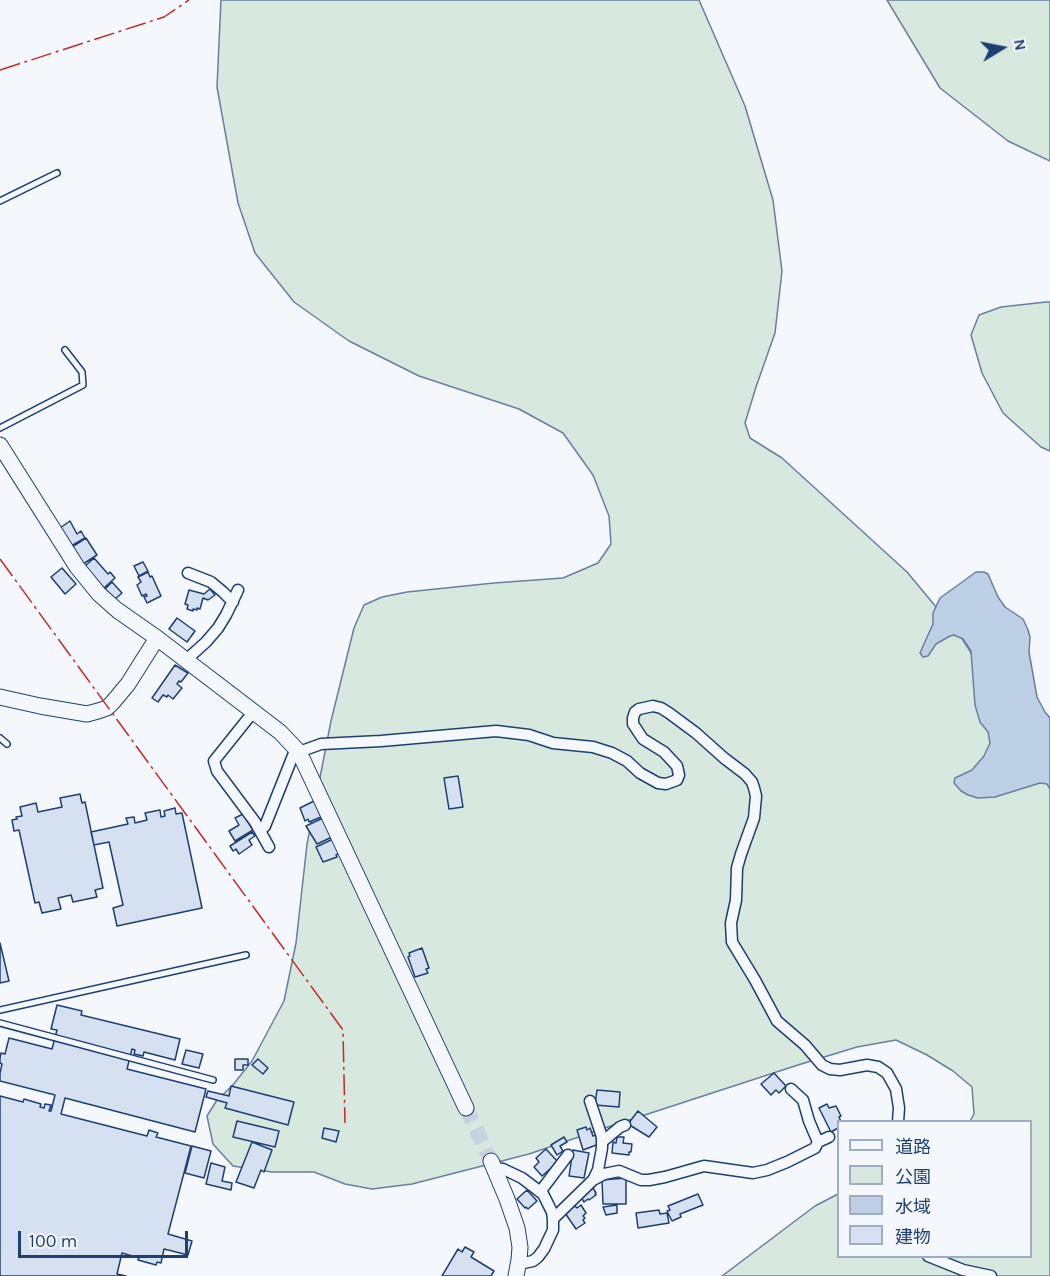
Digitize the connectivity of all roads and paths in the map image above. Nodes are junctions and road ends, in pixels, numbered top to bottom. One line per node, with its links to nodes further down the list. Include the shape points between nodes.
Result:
1 (57, 172): 2 (lane)
2 (0, 201)
3 (65, 350): 4 (lane, via 82,372 83,385)
4 (0, 428)
5 (0, 445): 9 (street, via 77,567 117,610)
6 (188, 573): 8 (street, via 211,582)
7 (238, 590): 8 (street)
8 (232, 602): 10 (street, via 218,628)
9 (157, 638): 10 (street); 11 (street, via 123,690 98,711 87,714)
10 (186, 660): 12 (street)
11 (0, 696)
12 (254, 711): 15 (street); 16 (street, via 214,761)
13 (0, 738): 14 (lane)
14 (7, 744)
15 (298, 750): 16 (street); 24 (street); 25 (street, via 321,744 496,731 593,747 612,753 640,773 666,784 677,780 677,766 643,739 633,724 639,709 661,708 752,782 756,796 754,818 737,868 732,942 777,1021 830,1069 872,1066 887,1073 896,1089)
16 (260, 831): 17 (street)
17 (268, 847)
18 (246, 955): 19 (lane)
19 (0, 1012)
20 (0, 1023): 21 (lane)
21 (213, 1080)
22 (791, 1089): 29 (street, via 803,1100)
23 (590, 1101): 28 (street)
24 (466, 1108)
25 (898, 1120)
26 (625, 1125): 28 (street)
27 (829, 1137): 29 (street)
28 (602, 1142): 32 (street)
29 (818, 1142): 32 (street, via 808,1152 761,1171 704,1166 649,1180 619,1171)
30 (568, 1155): 33 (street)
31 (492, 1164): 33 (street, via 522,1178); 36 (street, via 517,1228)
32 (593, 1180): 34 (street)
33 (540, 1192): 34 (street)
34 (553, 1219): 36 (street, via 553,1230 544,1249)
35 (931, 1258): 37 (street)
36 (517, 1270)
37 (991, 1276)

